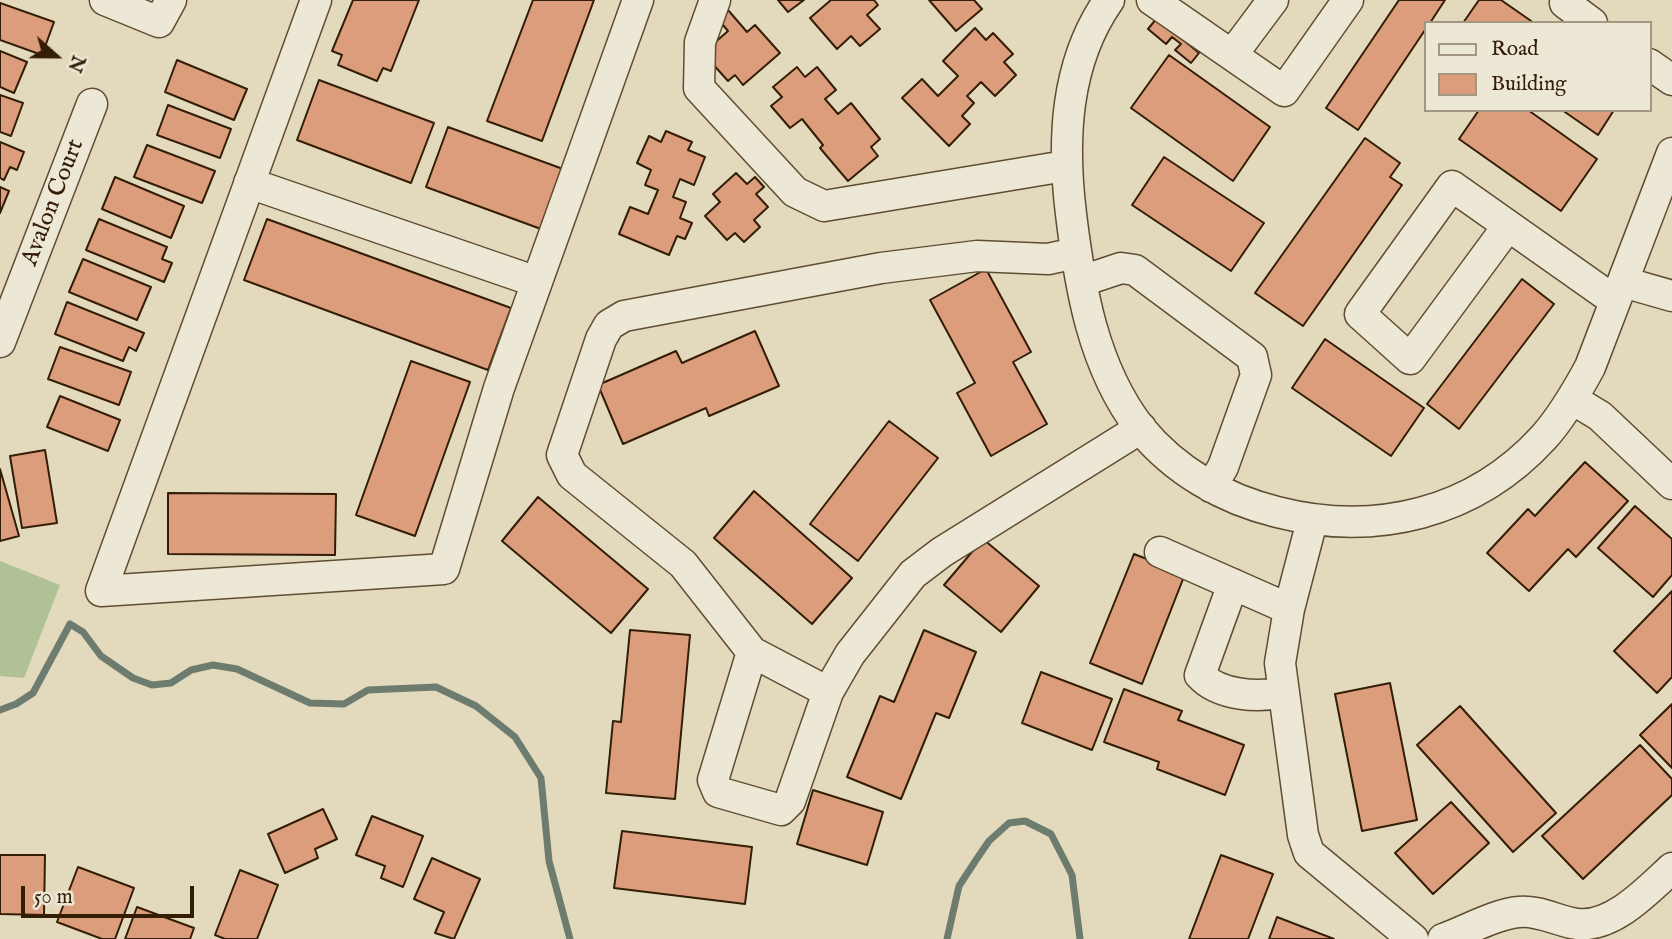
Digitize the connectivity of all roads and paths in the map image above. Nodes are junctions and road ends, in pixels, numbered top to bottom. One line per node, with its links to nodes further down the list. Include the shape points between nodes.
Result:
1 (105, 0): 2 (street, via 159,22)
2 (172, 0)
3 (316, 0): 18 (street)
4 (638, 0): 22 (street)
5 (715, 0): 17 (street, via 700,42 699,88 794,192 824,206)
6 (1109, 0): 17 (street, via 1085,44 1072,89)
7 (1152, 0): 12 (street)
8 (1273, 0): 12 (street)
9 (1348, 0): 12 (street, via 1284,91)
10 (1567, 0): 11 (street, via 1565,3)
11 (1589, 21)
12 (1233, 55)
13 (1651, 65): 14 (street)
14 (1672, 80)
15 (92, 104): 25 (street, Avalon Court)
16 (1672, 153): 19 (street)
17 (1065, 166): 21 (street)
18 (249, 183): 22 (street); 22 (street, via 101,591 444,569)
19 (1664, 198): 23 (street)
20 (1508, 226): 20 (street, via 1452,186 1360,314 1410,359); 23 (street)
21 (1079, 267): 27 (street, via 1100,358); 29 (street, via 1136,270 1252,357 1256,375 1223,467); 34 (street, via 1048,259 977,256 881,268 624,316 609,325 562,454 572,475 683,564)
22 (537, 282)
23 (1619, 292): 24 (street); 26 (street, via 1590,367)
24 (1672, 296)
25 (0, 342)
26 (1572, 399): 28 (street, via 1600,416); 30 (street, via 1544,438 1474,492 1432,510 1379,522)
27 (1141, 428): 29 (street, via 1164,453); 35 (street, via 913,574 850,654)
28 (1672, 484)
29 (1211, 487): 30 (street, via 1240,503)
30 (1312, 521): 33 (street)
31 (1160, 552): 32 (street)
32 (1233, 584): 33 (street); 36 (street, via 1200,675 1250,697)
33 (1289, 609): 36 (street, via 1280,663)
34 (752, 652): 35 (street); 35 (street, via 713,780 718,792 780,810 790,801)
35 (828, 692)
36 (1284, 692): 38 (street, via 1309,853)
37 (1672, 868): 39 (street, via 1634,903 1601,920 1579,924 1517,912)
38 (1413, 939)
39 (1443, 939)

